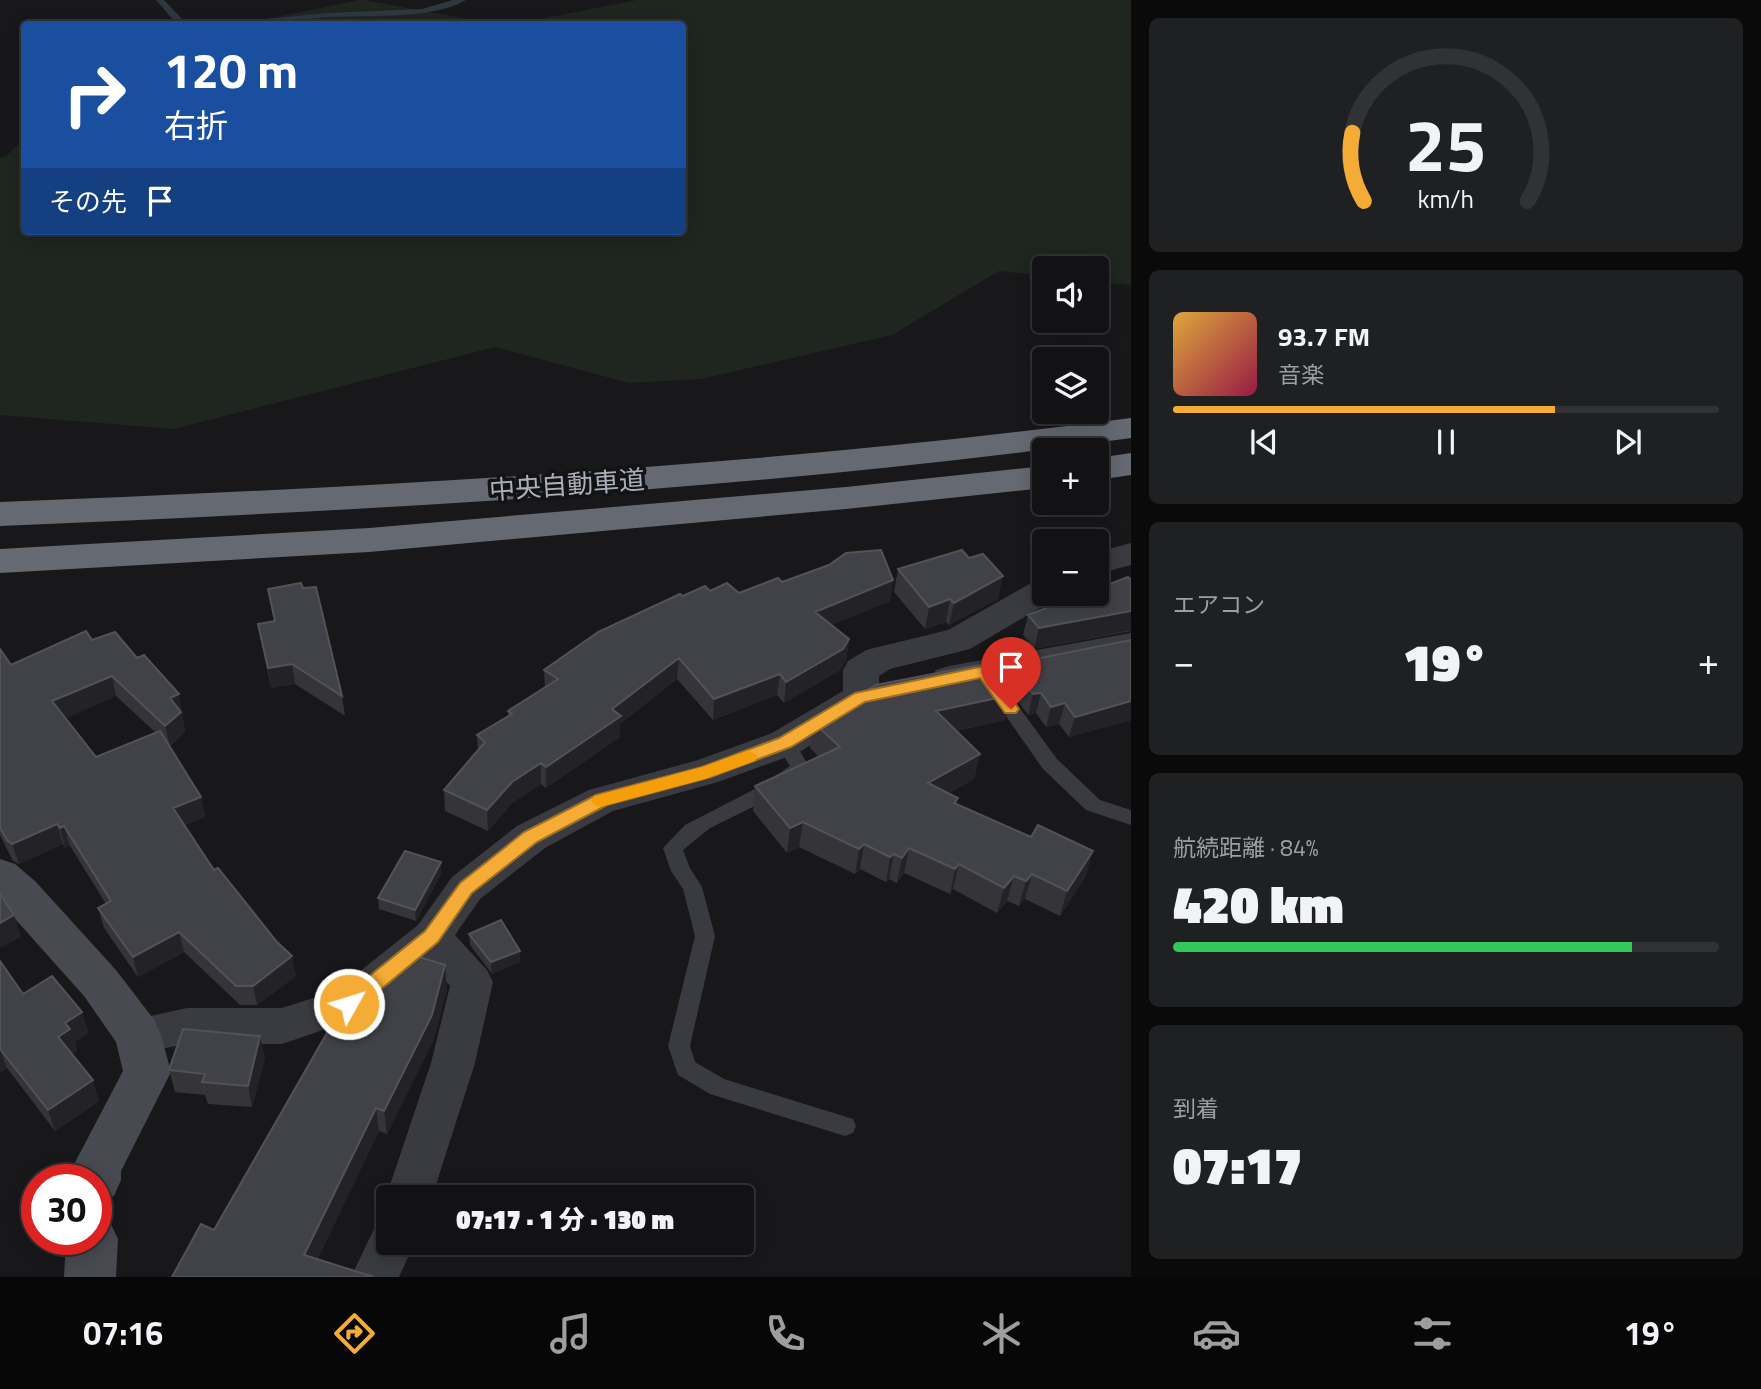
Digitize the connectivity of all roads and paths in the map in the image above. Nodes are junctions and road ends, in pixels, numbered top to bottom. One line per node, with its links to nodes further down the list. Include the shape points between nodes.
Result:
1 (1131, 428): 6 (highway, 中央自動車道, via 851,463 642,480 397,497)
2 (1131, 464): 3 (highway)
3 (1109, 468)
4 (1032, 478): 10 (highway, 中央自動車道, via 369,540)
5 (0, 508): 6 (lane)
6 (62, 511): 7 (highway, 中央自動車道)
7 (0, 514)
8 (1131, 554): 9 (street)
9 (1109, 560)
10 (0, 562)
11 (1032, 597): 14 (street, via 958,640 878,659 861,670)
12 (1131, 645): 13 (street)
13 (984, 672): 14 (street); 16 (lane, via 1050,764 1093,805)
14 (861, 697): 15 (street)
15 (785, 743): 18 (street, via 705,772 602,800 531,837 466,888); 20 (lane, via 801,768 680,839 673,848 692,887 705,936 678,1046 686,1068 718,1087)
16 (1131, 818)
17 (0, 876): 19 (main road, via 100,983)
18 (432, 937): 19 (street, via 349,1004 282,1026 187,1026); 22 (street, via 472,982 453,1063)
19 (138, 1035): 21 (main road, via 147,1072)
20 (845, 1126)
21 (99, 1164)
22 (413, 1185)
23 (91, 1255): 25 (main road)
24 (386, 1255): 26 (street)
25 (90, 1277)
26 (375, 1277)

